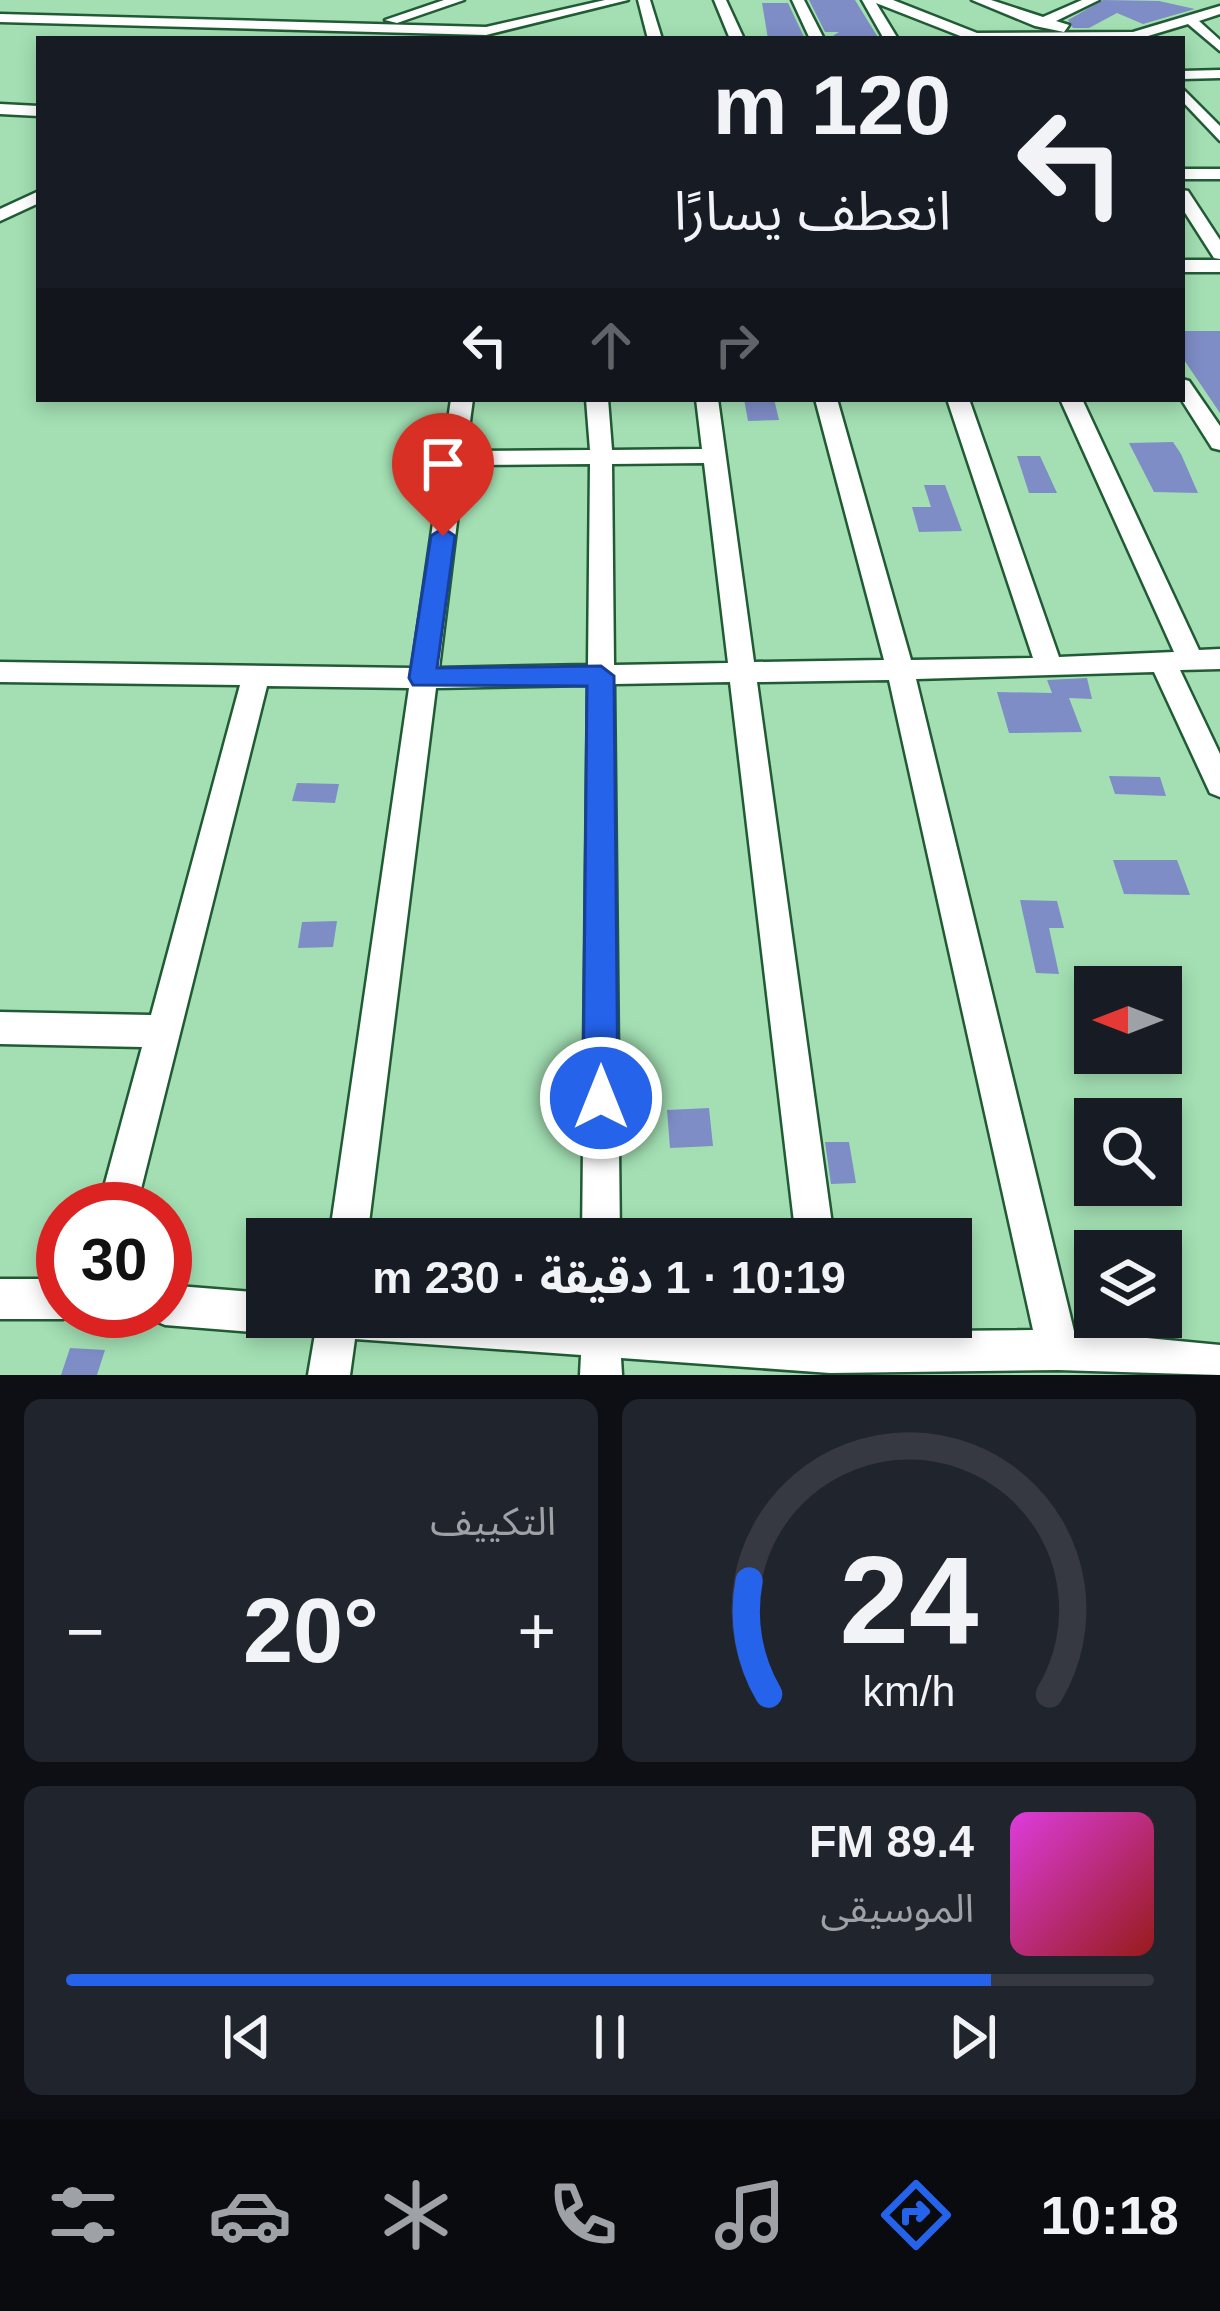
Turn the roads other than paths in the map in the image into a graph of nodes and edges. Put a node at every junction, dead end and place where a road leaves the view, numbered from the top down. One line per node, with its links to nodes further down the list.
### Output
1 (458, 0): 17 (street)
2 (622, 0): 19 (street)
3 (644, 0): 20 (street)
4 (721, 0): 21 (street)
5 (798, 0): 22 (street)
6 (868, 0): 23 (street)
7 (880, 0): 24 (street)
8 (978, 0): 15 (street)
9 (1202, 0): 11 (street)
10 (1094, 7): 15 (street)
11 (1220, 8): 16 (street)
12 (311, 9): 18 (street)
13 (0, 17): 18 (street)
14 (1114, 20): 27 (street)
15 (1044, 21): 25 (street); 26 (street)
16 (1192, 21): 27 (street); 28 (street)
17 (371, 26): 18 (street); 19 (street)
18 (336, 34)
19 (503, 35)
20 (654, 36)
21 (736, 36)
22 (816, 36)
23 (889, 36)
24 (971, 36)
25 (1002, 36)
26 (1091, 36): 27 (street)
27 (1141, 36)
28 (1220, 47)
29 (1220, 74): 30 (street)
30 (1185, 75)
31 (1185, 96): 34 (street)
32 (0, 110): 33 (street)
33 (36, 111)
34 (1214, 134)
35 (1185, 174): 36 (street)
36 (1220, 174)
37 (36, 198): 39 (street)
38 (1185, 200): 40 (street)
39 (0, 216)
40 (1220, 254)
41 (1185, 266): 42 (street)
42 (1220, 266)
43 (1185, 390): 50 (street)
44 (462, 402): 53 (street)
45 (597, 402): 51 (street)
46 (706, 402): 52 (street)
47 (827, 402): 57 (street)
48 (959, 402): 56 (street)
49 (1072, 402): 55 (street)
50 (1220, 443)
51 (601, 455): 52 (street); 53 (street); 60 (street)
52 (715, 456): 58 (street)
53 (454, 458): 62 (street)
54 (1220, 659): 55 (street)
55 (1177, 661): 56 (street); 63 (street)
56 (1049, 668): 57 (street)
57 (900, 669): 58 (street); 79 (street)
58 (742, 671): 60 (street); 69 (street)
59 (0, 672): 61 (street)
60 (601, 676): 62 (street); 68 (street)
61 (256, 677): 62 (street); 65 (street)
62 (422, 678): 67 (street)
63 (1220, 785)
64 (0, 1028): 65 (street)
65 (163, 1030): 66 (street)
66 (124, 1182)
67 (351, 1218)
68 (601, 1218)
69 (812, 1218)
70 (0, 1299): 71 (street)
71 (36, 1299)
72 (192, 1306): 73 (street)
73 (246, 1310)
74 (335, 1338): 83 (street)
75 (548, 1338): 78 (street)
76 (743, 1338): 78 (street)
77 (834, 1338): 80 (street)
78 (601, 1343)
79 (1058, 1350): 80 (street); 81 (street)
80 (885, 1365)
81 (1109, 1365): 82 (street)
82 (1220, 1365)
83 (329, 1375)

